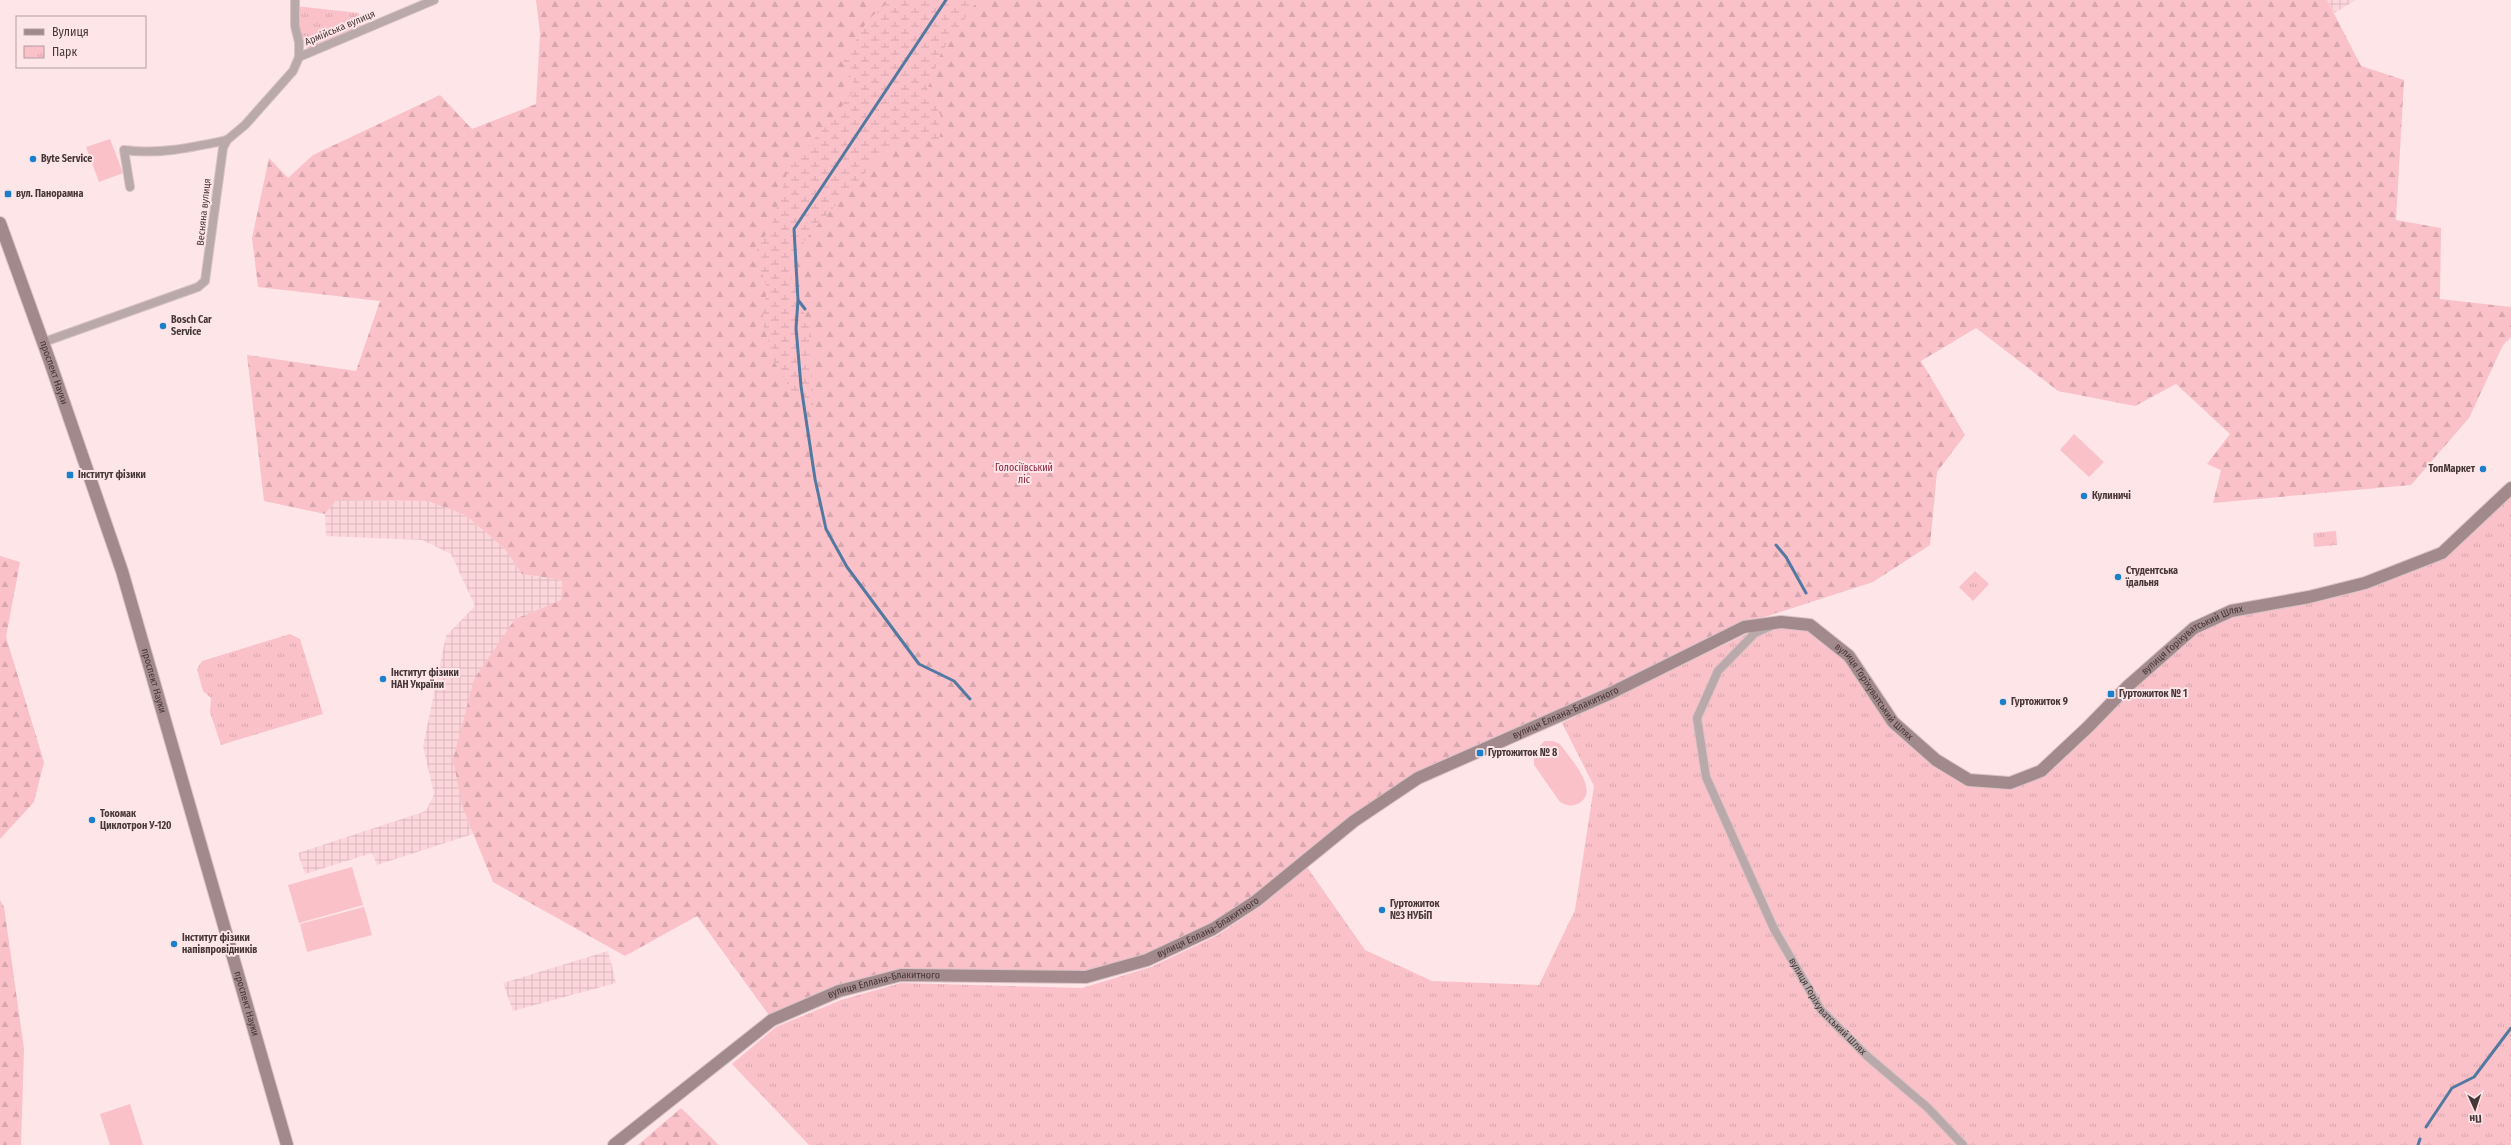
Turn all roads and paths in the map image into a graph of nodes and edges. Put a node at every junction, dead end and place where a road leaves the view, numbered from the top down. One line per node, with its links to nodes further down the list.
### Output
1 (296, 0): 3 (street)
2 (434, 0): 3 (street, Армійська вулиця)
3 (299, 57): 4 (street)
4 (227, 140): 5 (street); 7 (street, Весняна вулиця)
5 (130, 187)
6 (1, 227): 7 (street, проспект Науки)
7 (44, 342): 10 (street, проспект Науки)
8 (2511, 488): 9 (street, вулиця Горіхуватський Шлях)
9 (1781, 622): 11 (street, вулиця Еллана-Блакитного); 12 (street, вулиця Горіхуватський Шлях)
10 (287, 1145)
11 (614, 1145)
12 (1963, 1145)

